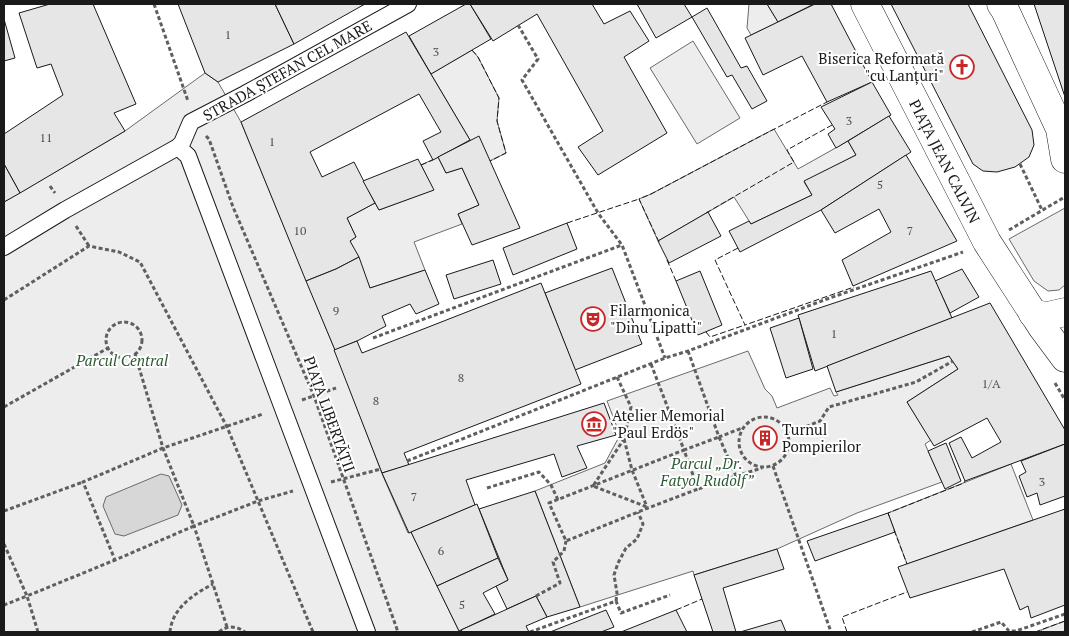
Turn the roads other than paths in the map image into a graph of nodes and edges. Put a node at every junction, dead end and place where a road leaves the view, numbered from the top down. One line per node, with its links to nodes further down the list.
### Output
1 (408, 4): 4 (street, STRADA ȘTEFAN CEL MARE)
2 (865, 4): 8 (street, PIAȚA JEAN CALVIN)
3 (1001, 4): 5 (street)
4 (178, 147): 6 (street); 10 (street)
5 (1065, 159)
6 (4, 247)
7 (1065, 312): 8 (street)
8 (1038, 320): 9 (street, PIAȚA JEAN CALVIN)
9 (1065, 358)
10 (367, 632)

